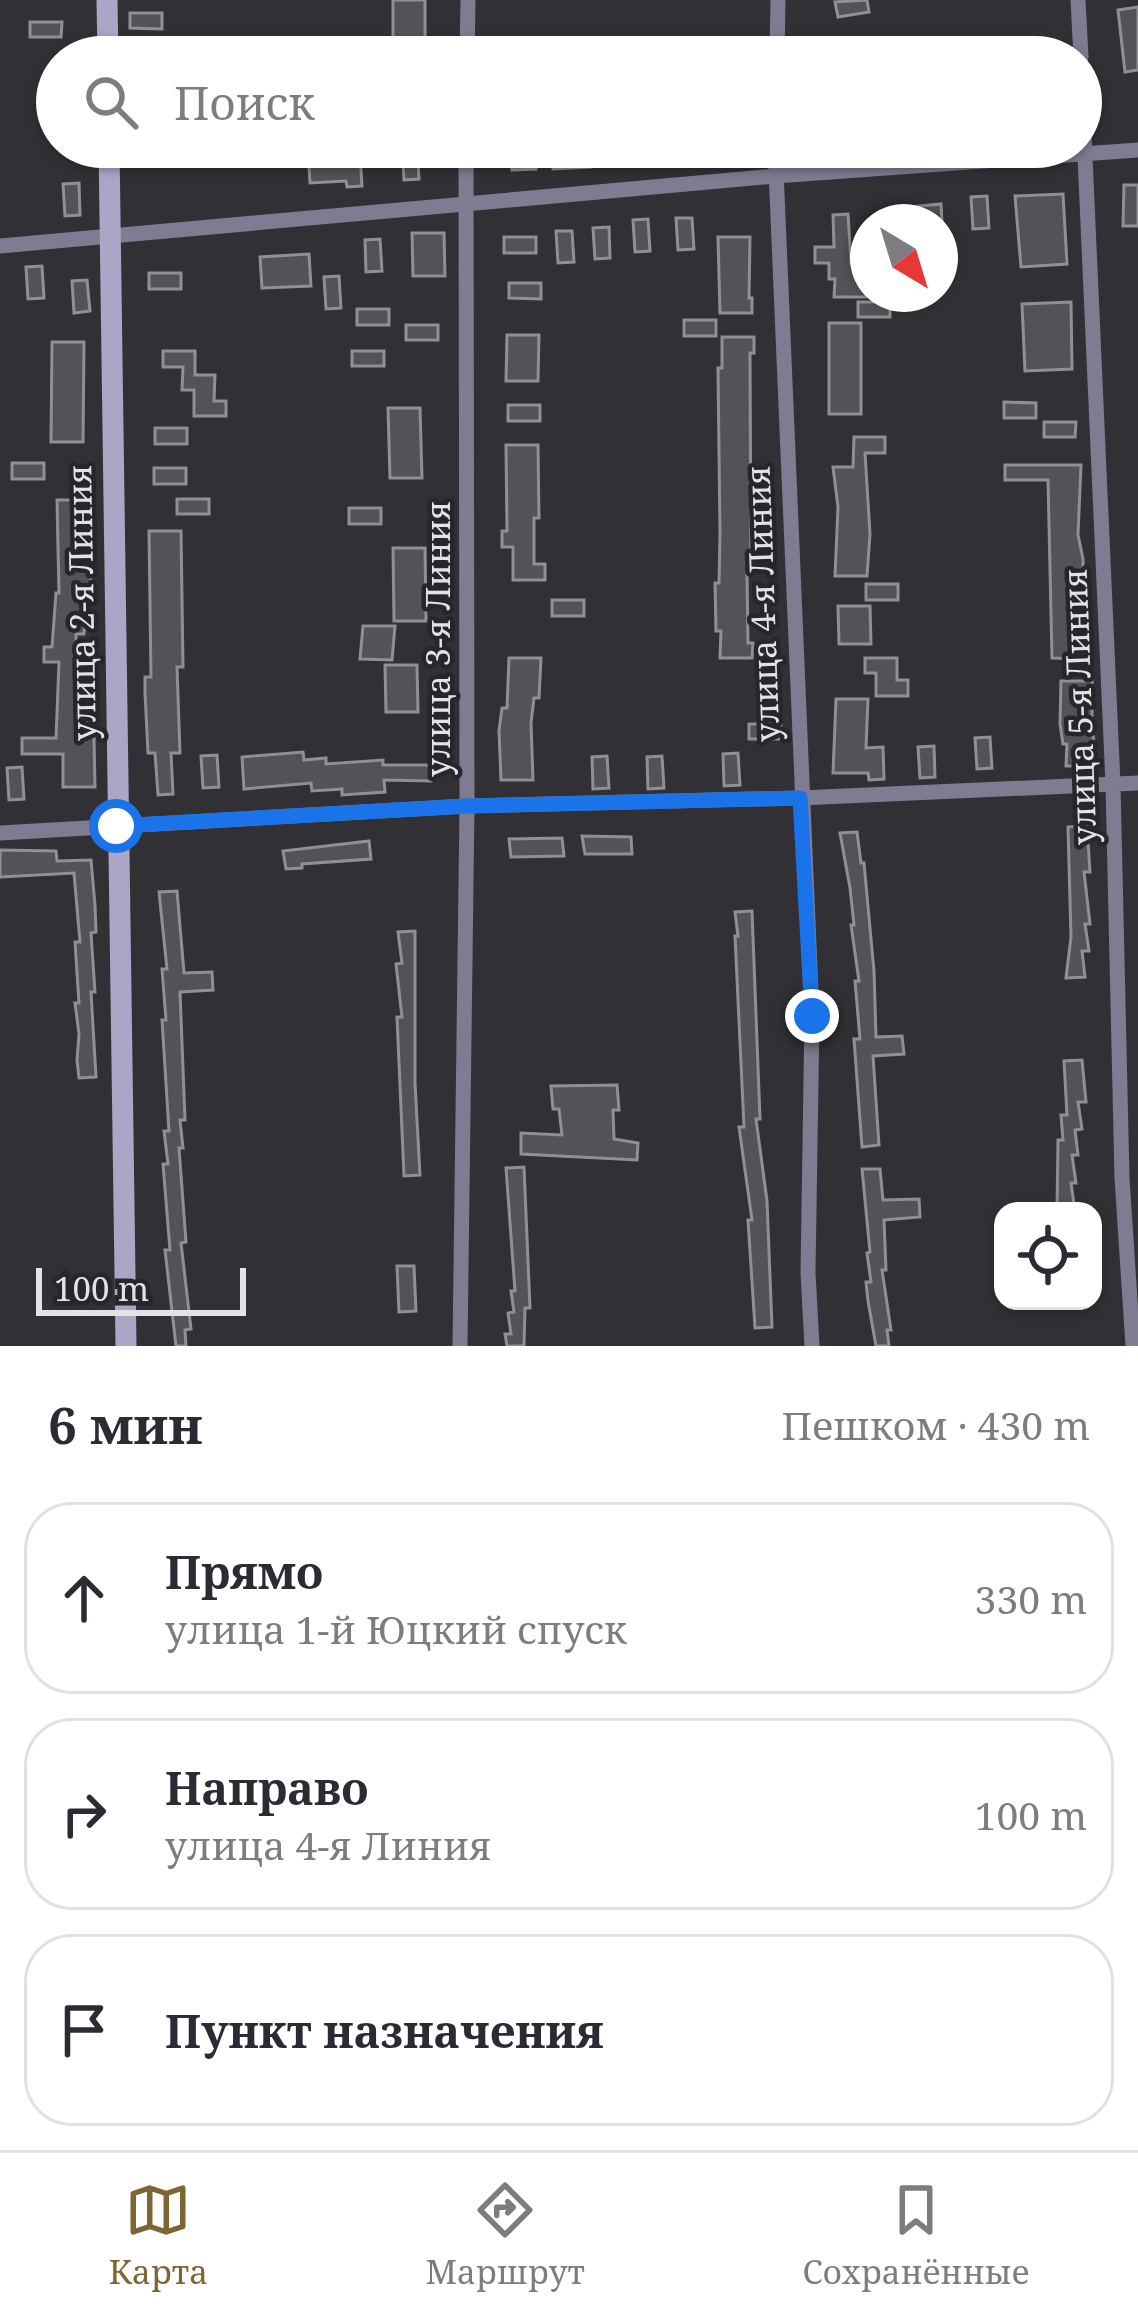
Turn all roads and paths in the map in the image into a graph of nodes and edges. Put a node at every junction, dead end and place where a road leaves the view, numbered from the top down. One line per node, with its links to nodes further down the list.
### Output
1 (107, 0): 5 (street)
2 (468, 0): 6 (street)
3 (778, 0): 7 (street)
4 (1078, 0): 8 (street)
5 (108, 36)
6 (467, 36)
7 (777, 36)
8 (1080, 36)
9 (1138, 149): 10 (street)
10 (1102, 150)
11 (109, 168): 18 (street, улица 2-я Линия)
12 (466, 168): 17 (street, улица 3-я Линия)
13 (775, 168): 16 (street, улица 4-я Линия)
14 (874, 168): 16 (street)
15 (1085, 168): 21 (street, улица 5-я Линия)
16 (775, 176): 17 (street); 22 (street, улица 4-я Линия)
17 (466, 205): 18 (street); 23 (street, улица 3-я Линия)
18 (110, 236): 19 (street); 24 (street, улица 2-я Линия)
19 (0, 246)
20 (1138, 783): 21 (street)
21 (1112, 784): 22 (street); 29 (street, улица 5-я Линия)
22 (800, 798): 23 (street); 28 (street, улица 4-я Линия)
23 (467, 806): 24 (street); 27 (street, улица 3-я Линия)
24 (116, 826): 25 (street); 26 (street, улица 2-я Линия)
25 (0, 833)
26 (126, 1346)
27 (460, 1346)
28 (812, 1346)
29 (1132, 1346)

